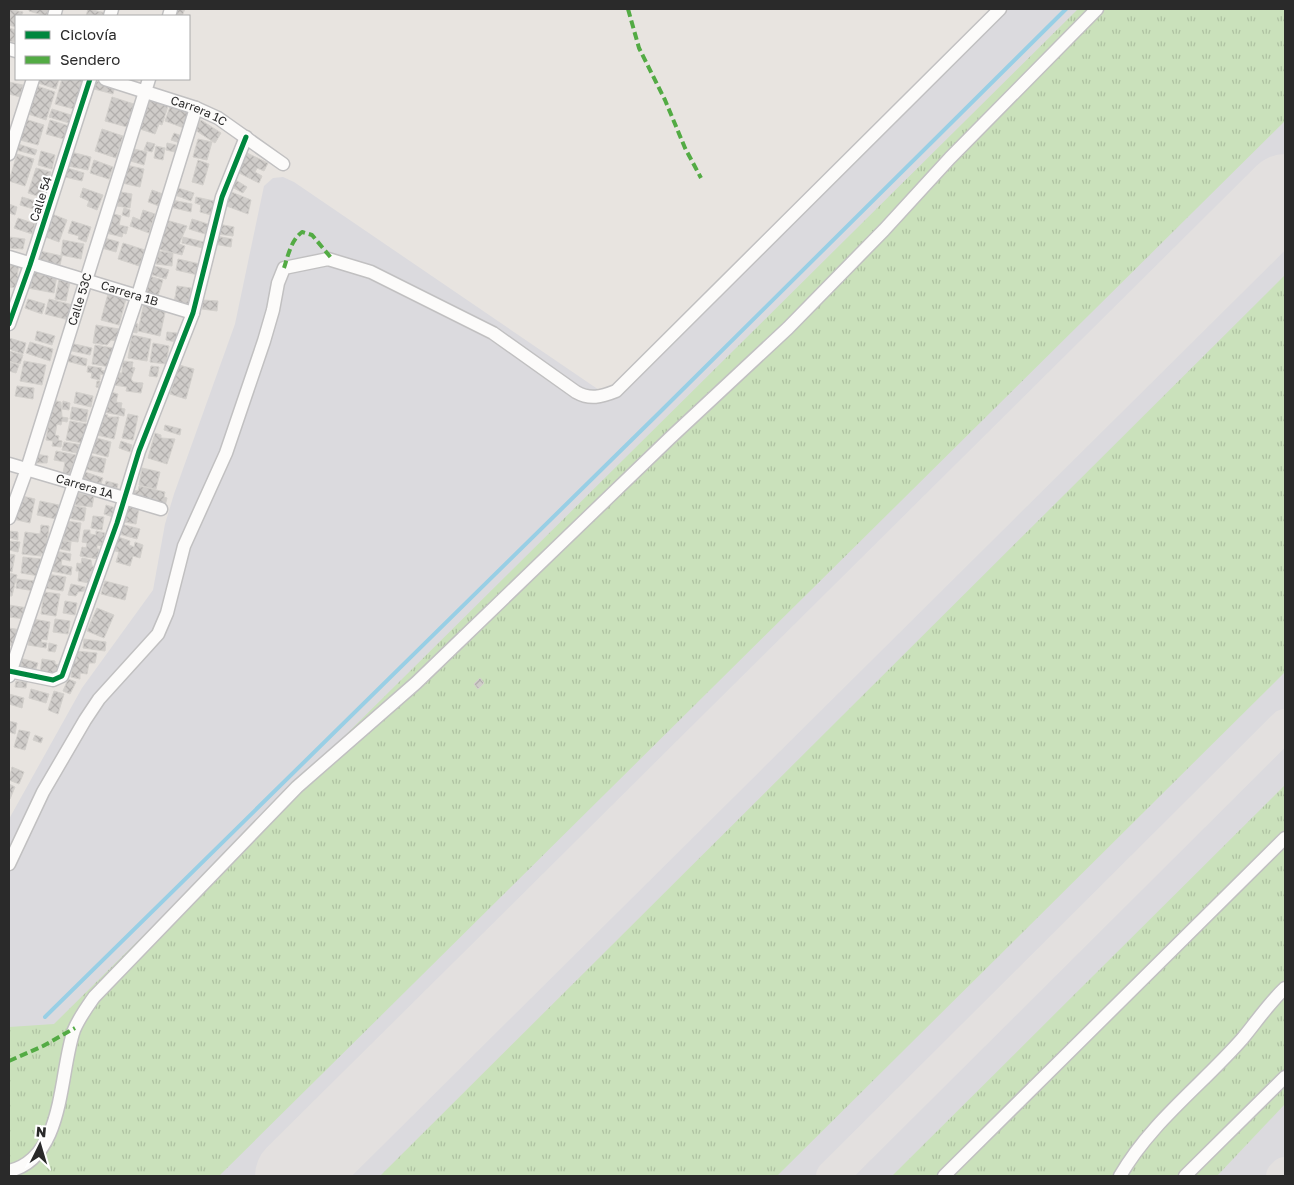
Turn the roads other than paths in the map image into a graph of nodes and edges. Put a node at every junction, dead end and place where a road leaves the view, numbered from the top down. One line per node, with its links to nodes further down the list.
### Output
1 (1000, 9): 25 (street)
2 (1098, 9): 28 (street)
3 (34, 80): 9 (street)
4 (90, 80): 12 (street, Calle 54)
5 (111, 80): 6 (street, Carrera 1C)
6 (147, 85): 7 (street, Carrera 1C); 13 (street, Calle 53C)
7 (196, 108): 8 (street, Carrera 1C); 14 (street)
8 (246, 137): 10 (street, Carrera 1C); 15 (street)
9 (9, 154)
10 (283, 164)
11 (9, 258): 12 (street, Carrera 1B)
12 (30, 265): 13 (street, Carrera 1B); 16 (street, Calle 54)
13 (85, 281): 14 (street, Carrera 1B); 18 (street, Calle 53C)
14 (138, 295): 15 (street, Carrera 1B); 19 (street)
15 (193, 313): 20 (street)
16 (9, 324)
17 (9, 464): 18 (street, Carrera 1A)
18 (27, 469): 19 (street, Carrera 1A); 22 (street, Calle 53C)
19 (74, 484): 20 (street, Carrera 1A); 23 (street)
20 (123, 498): 21 (street, Carrera 1A); 23 (street)
21 (161, 509)
22 (9, 518)
23 (9, 672)
24 (1285, 838): 29 (street)
25 (9, 864)
26 (1285, 988): 30 (street)
27 (1285, 1078): 31 (street)
28 (9, 1171)
29 (944, 1176)
30 (1120, 1176)
31 (1185, 1176)

